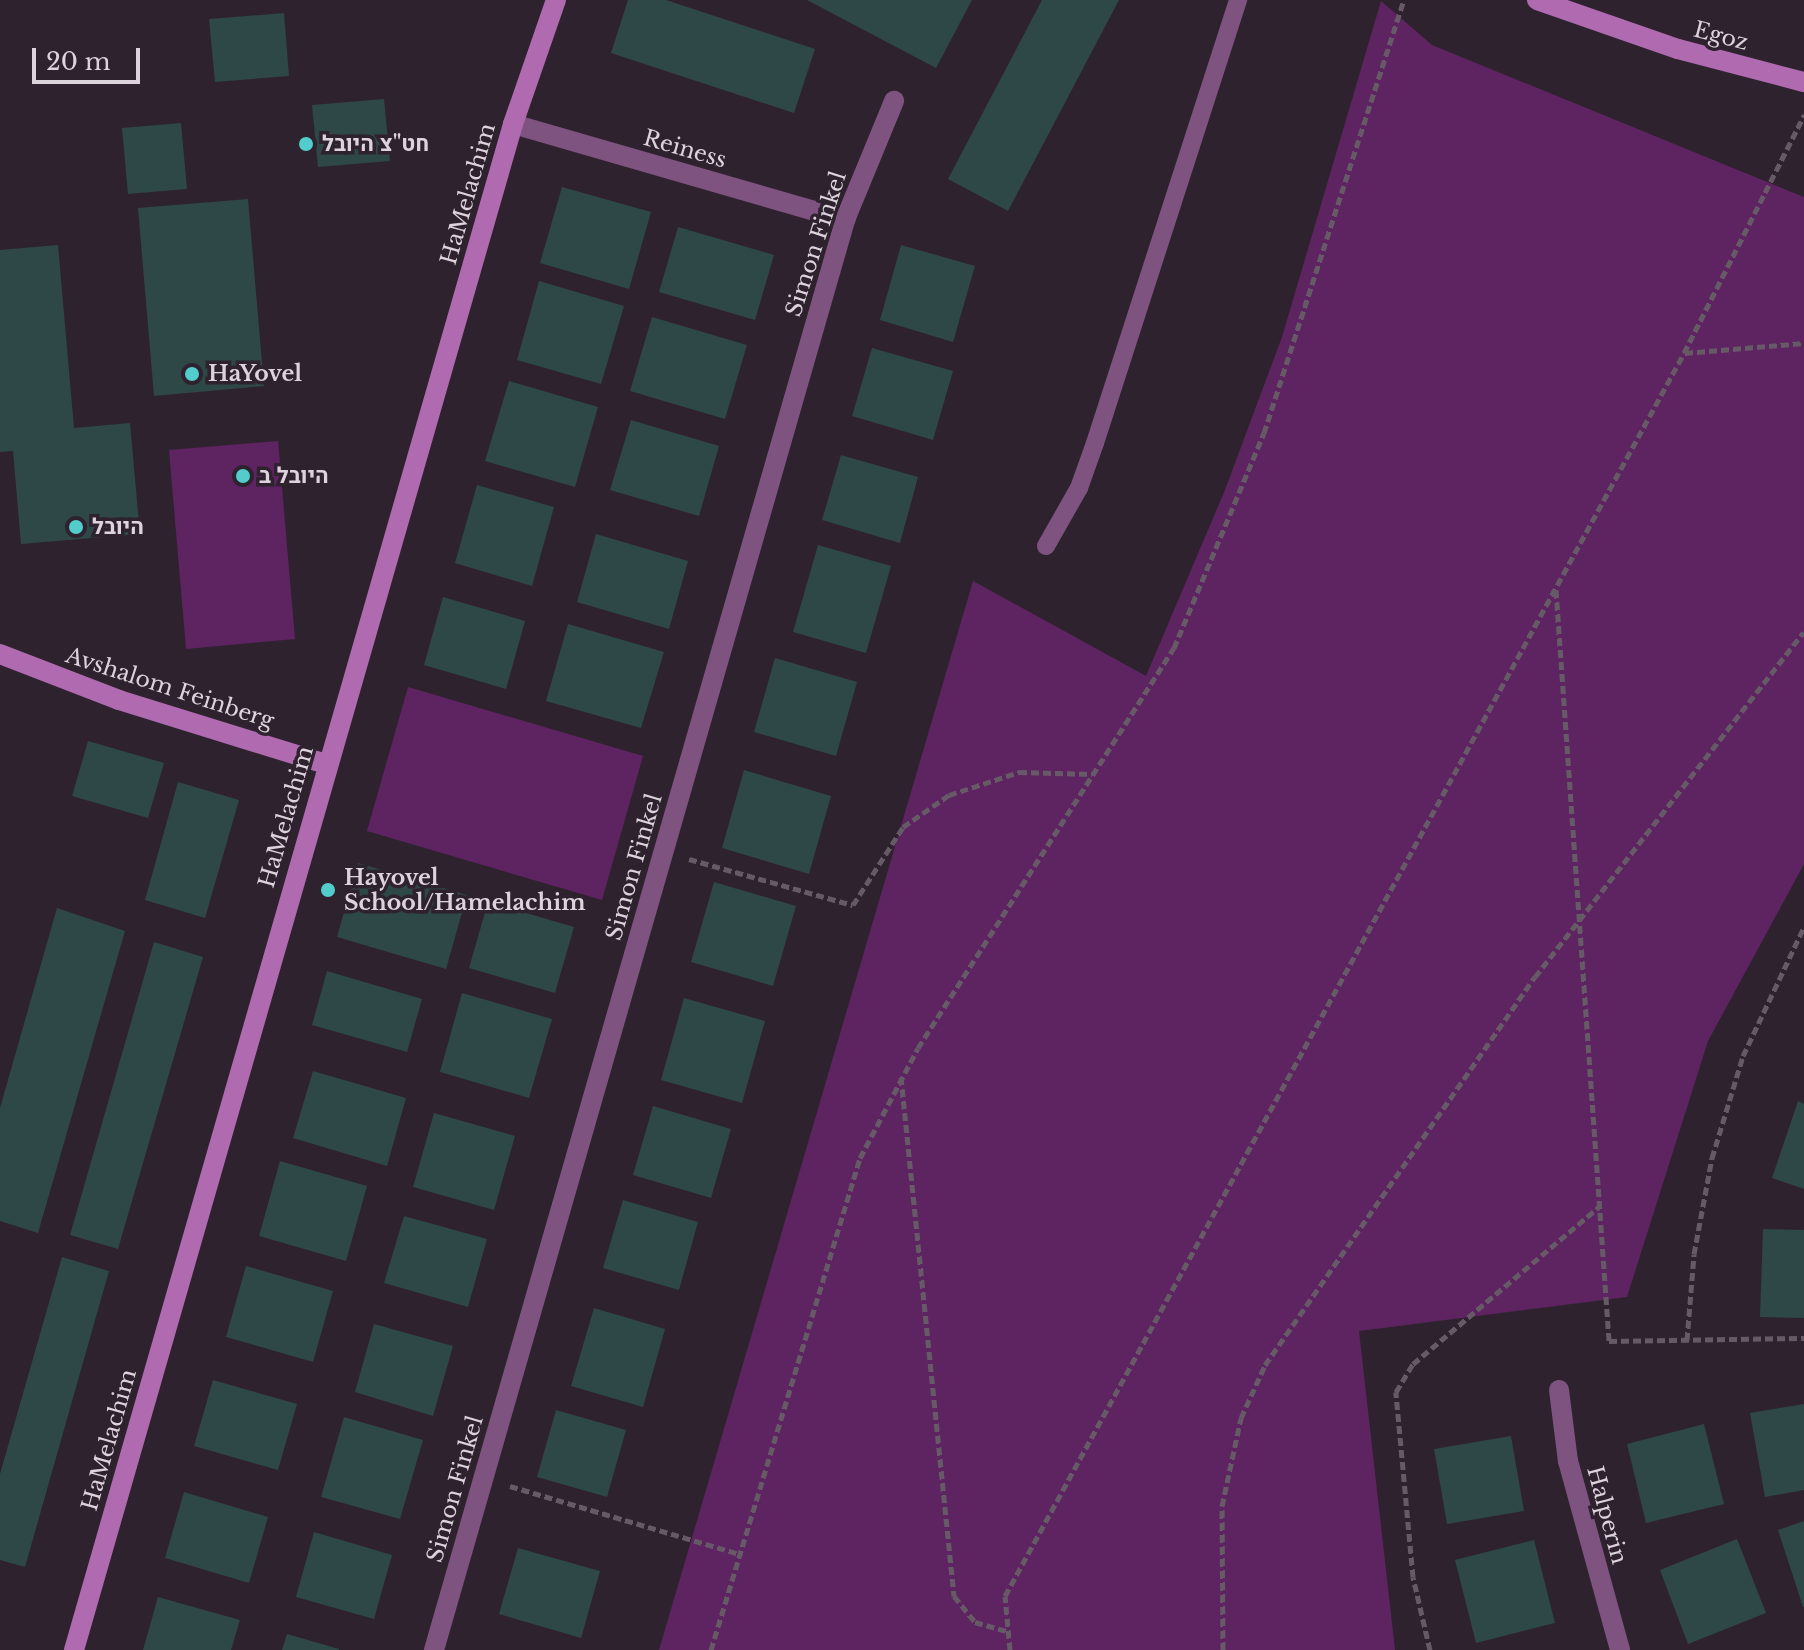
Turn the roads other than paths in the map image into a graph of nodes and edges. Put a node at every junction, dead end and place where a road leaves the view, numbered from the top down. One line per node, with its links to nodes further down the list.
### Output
1 (556, 0): 6 (street, HaMelachim)
2 (1238, 0): 8 (lane)
3 (1537, 0): 4 (street, Egoz)
4 (1804, 82)
5 (894, 101): 7 (street, Simon Finkel)
6 (513, 124): 7 (street, Reiness); 10 (street, HaMelachim)
7 (845, 220): 13 (street, Simon Finkel)
8 (1046, 546)
9 (0, 654): 10 (street, Avshalom Feinberg)
10 (326, 764): 12 (street, HaMelachim)
11 (1559, 1390): 14 (street, Halperin)
12 (74, 1650)
13 (434, 1650)
14 (1620, 1650)

